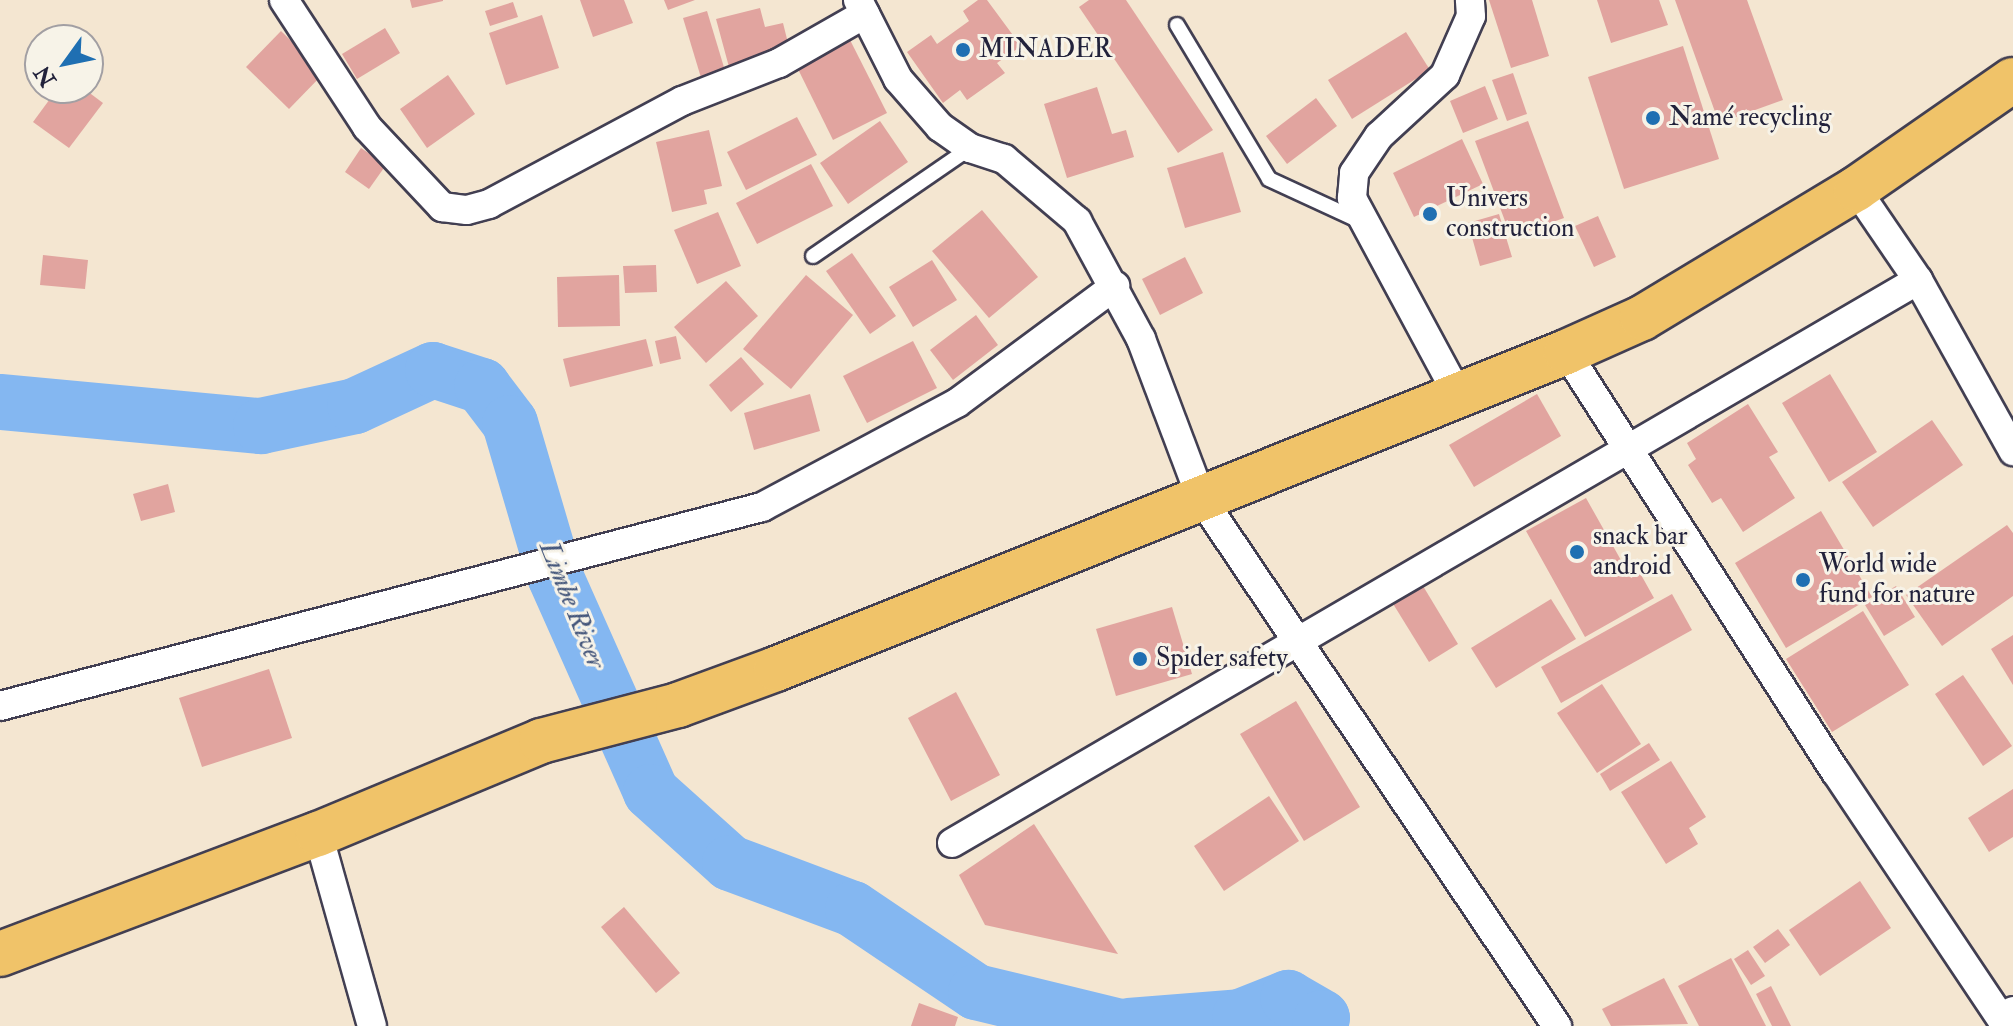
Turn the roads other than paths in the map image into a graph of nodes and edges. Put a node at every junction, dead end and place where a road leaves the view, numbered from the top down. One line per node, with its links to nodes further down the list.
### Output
1 (284, 0): 3 (street)
2 (1470, 0): 8 (street)
3 (861, 7): 6 (street)
4 (1177, 25): 8 (lane)
5 (2013, 80): 7 (highway)
6 (970, 148): 9 (lane); 11 (street)
7 (1856, 189): 10 (street); 12 (highway)
8 (1364, 223): 13 (street)
9 (813, 256)
10 (1918, 280): 14 (street); 15 (street)
11 (1115, 286): 16 (street); 18 (street)
12 (1566, 352): 13 (highway); 14 (street)
13 (1458, 395): 16 (highway)
14 (1629, 446): 17 (street); 22 (street)
15 (2013, 451)
16 (1201, 498): 17 (street); 19 (highway)
17 (1299, 643): 20 (street); 24 (street)
18 (0, 706)
19 (318, 834): 21 (highway); 23 (street)
20 (952, 843)
21 (0, 954)
22 (2005, 1020)
23 (372, 1026)
24 (1557, 1026)

